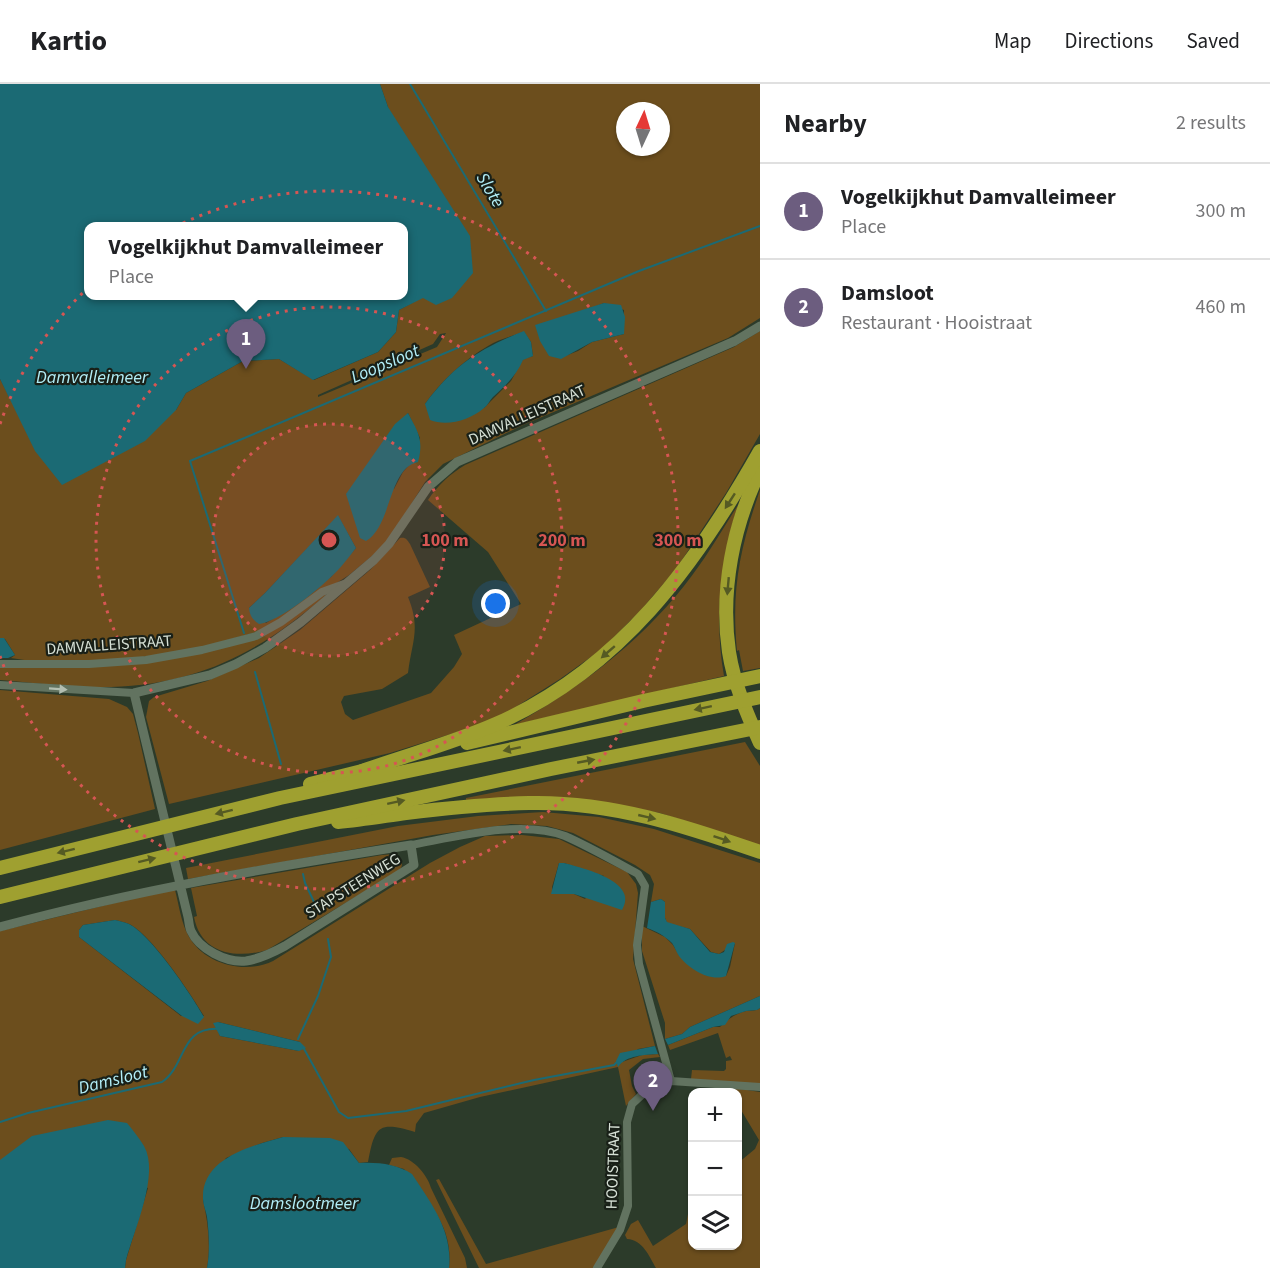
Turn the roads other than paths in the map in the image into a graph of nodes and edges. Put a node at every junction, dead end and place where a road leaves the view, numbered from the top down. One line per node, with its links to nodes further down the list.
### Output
1 (760, 326): 4 (street, DAMVALLEISTRAAT)
2 (760, 451): 12 (highway, one-way to 12)
3 (760, 470): 11 (highway, one-way to 11)
4 (346, 584): 5 (street, DAMVALLEISTRAAT); 8 (street, DAMVALLEISTRAAT)
5 (0, 664)
6 (760, 676): 12 (highway)
7 (0, 685): 8 (street, DAMVALLEISTRAAT, one-way to 8)
8 (134, 693): 15 (street, STAPSTEENWEG)
9 (760, 696): 13 (highway, one-way to 13)
10 (760, 727): 14 (highway, one-way to 10)
11 (760, 743)
12 (363, 771): 13 (highway)
13 (280, 798): 17 (highway, one-way to 17)
14 (297, 824): 16 (highway, one-way to 16); 18 (highway, one-way to 14)
15 (411, 845): 19 (street, STAPSTEENWEG); 20 (street)
16 (760, 852)
17 (0, 868)
18 (0, 897)
19 (0, 927)
20 (670, 1082): 21 (street); 22 (street, HOOISTRAAT)
21 (760, 1087)
22 (597, 1268)

